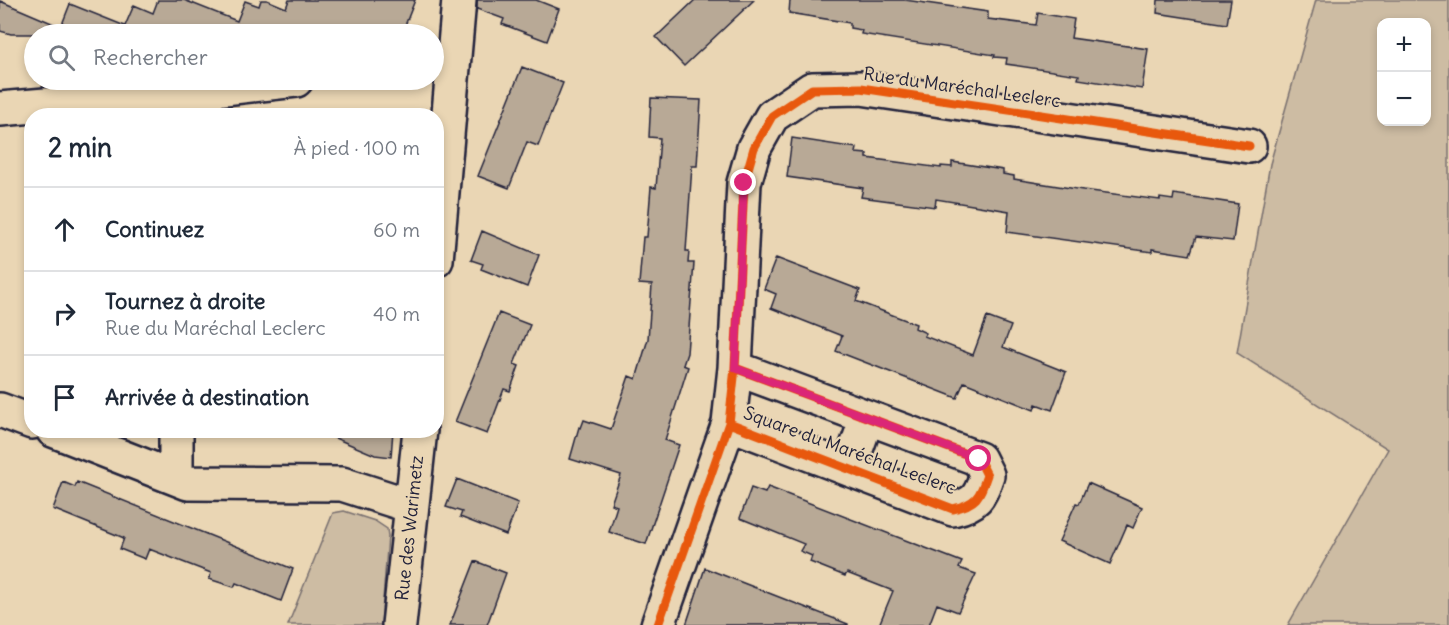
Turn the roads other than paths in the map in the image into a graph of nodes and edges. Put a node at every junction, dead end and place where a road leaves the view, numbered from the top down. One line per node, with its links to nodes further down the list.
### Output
1 (459, 0): 2 (street)
2 (444, 62)
3 (248, 90): 5 (street)
4 (443, 90): 8 (street)
5 (181, 104): 7 (street)
6 (24, 108): 9 (street)
7 (36, 108)
8 (442, 108)
9 (0, 109)
10 (1249, 146): 11 (street, Rue du Maréchal Leclerc)
11 (735, 368): 13 (street, Square du Maréchal Leclerc); 15 (street, Rue du Maréchal Leclerc)
12 (0, 410): 14 (street)
13 (867, 418): 19 (street, Square du Maréchal Leclerc); 19 (street, Square du Maréchal Leclerc)
14 (24, 419)
15 (729, 423): 19 (street, Square du Maréchal Leclerc); 23 (street, Rue du Maréchal Leclerc)
16 (74, 438): 20 (street)
17 (176, 438): 20 (street)
18 (419, 438): 21 (street, Rue des Warimetz)
19 (849, 469)
20 (176, 478): 21 (street)
21 (411, 506): 22 (street, Rue des Warimetz)
22 (399, 625)
23 (658, 625)

